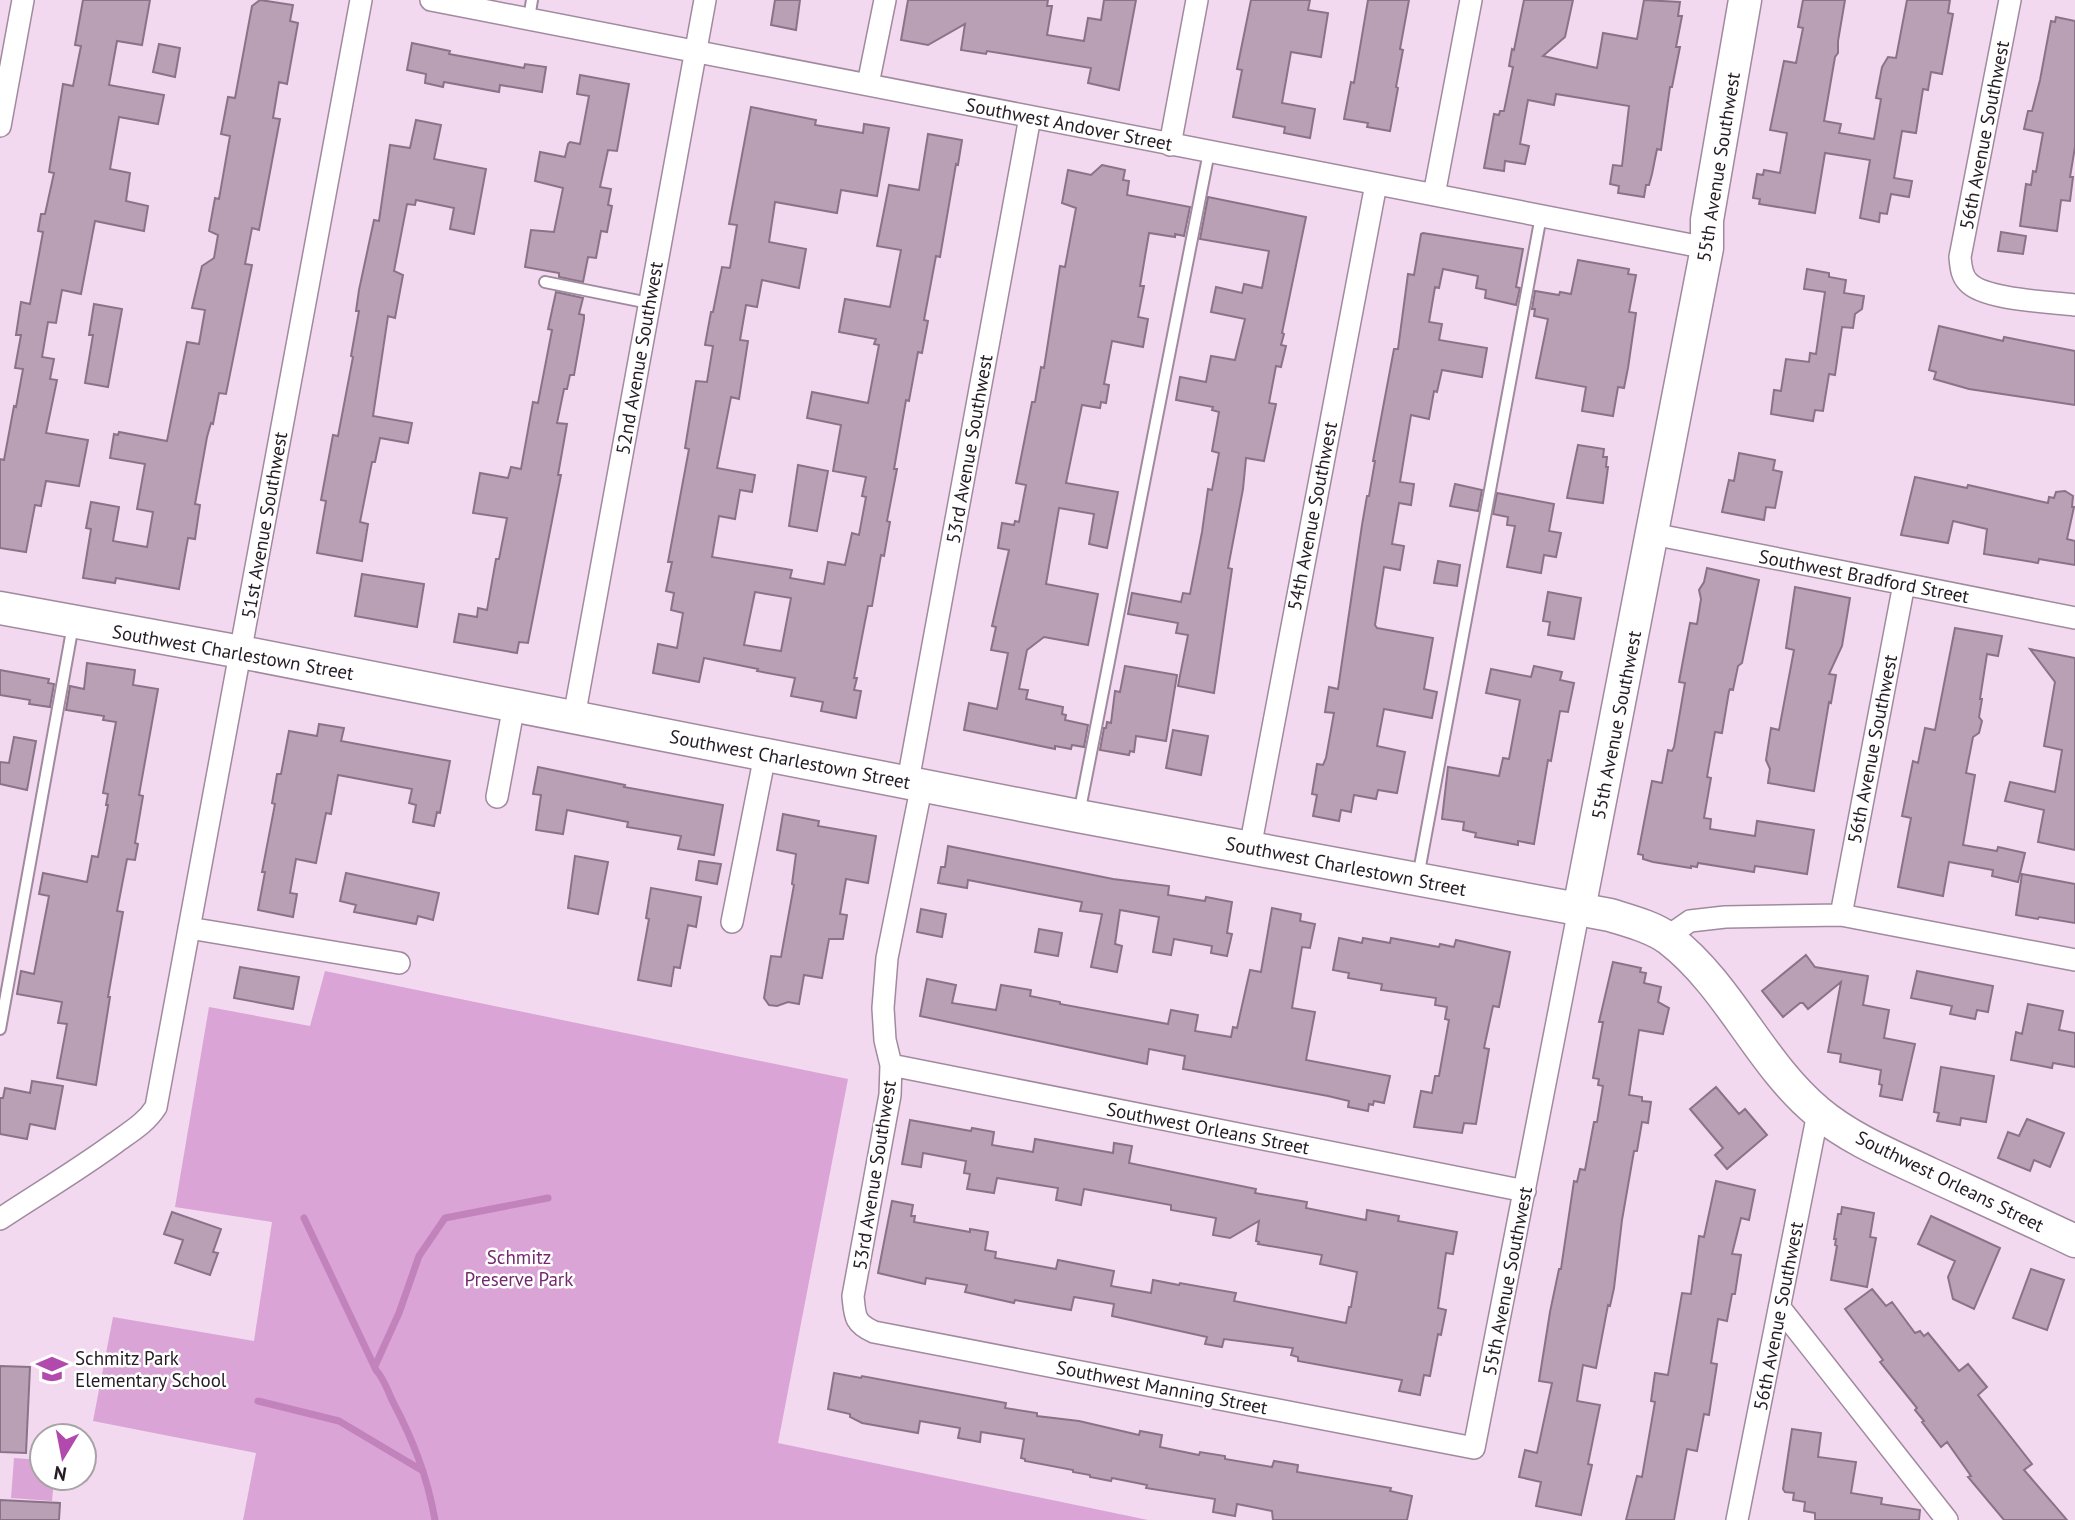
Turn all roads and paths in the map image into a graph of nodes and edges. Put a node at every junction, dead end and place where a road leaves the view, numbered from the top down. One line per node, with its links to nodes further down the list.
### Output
1 (23, 0): 14 (street)
2 (361, 0): 29 (street, 51st Avenue Southwest)
3 (431, 0): 10 (street, Southwest Andover Street)
4 (705, 0): 11 (street, 52nd Avenue Southwest)
5 (885, 0): 12 (street)
6 (1197, 0): 15 (street)
7 (1471, 0): 18 (street)
8 (1745, 0): 20 (street, 55th Avenue Southwest)
9 (2010, 0): 23 (street, 56th Avenue Southwest)
10 (531, 9): 11 (street, Southwest Andover Street)
11 (695, 50): 12 (street, Southwest Andover Street); 22 (street, 52nd Avenue Southwest)
12 (868, 84): 13 (street, Southwest Andover Street)
13 (1030, 117): 15 (street, Southwest Andover Street); 33 (street, 53rd Avenue Southwest)
14 (0, 126)
15 (1170, 145): 16 (street, Southwest Andover Street)
16 (1209, 152): 17 (street, Southwest Andover Street); 35 (lane)
17 (1376, 184): 18 (street, Southwest Andover Street); 36 (street, 54th Avenue Southwest)
18 (1434, 195): 19 (street, Southwest Andover Street)
19 (1541, 216): 20 (street, Southwest Andover Street); 37 (lane)
20 (1707, 248): 24 (street, 55th Avenue Southwest)
21 (545, 282): 22 (lane)
22 (649, 303): 31 (street, 52nd Avenue Southwest)
23 (2075, 305)
24 (1653, 534): 25 (street, Southwest Bradford Street); 38 (street, 55th Avenue Southwest)
25 (1904, 584): 27 (street, Southwest Bradford Street); 39 (street, 56th Avenue Southwest)
26 (0, 608): 28 (street, Southwest Charlestown Street)
27 (2075, 618)
28 (74, 623): 29 (street, Southwest Charlestown Street); 45 (lane)
29 (241, 652): 30 (street, Southwest Charlestown Street); 41 (street, 51st Avenue Southwest)
30 (514, 705): 31 (street, Southwest Charlestown Street); 34 (street)
31 (574, 717): 32 (street, Southwest Charlestown Street)
32 (765, 755): 33 (street, Southwest Charlestown Street); 40 (street)
33 (915, 783): 35 (street, Southwest Charlestown Street); 46 (street, 53rd Avenue Southwest)
34 (497, 797)
35 (1078, 816): 36 (street, Southwest Charlestown Street)
36 (1250, 848): 37 (street, Southwest Charlestown Street)
37 (1417, 880): 38 (street, Southwest Charlestown Street)
38 (1579, 909): 42 (street, Southwest Orleans Street); 48 (street, 55th Avenue Southwest)
39 (1841, 915): 42 (street); 43 (street)
40 (732, 922)
41 (189, 928): 44 (street); 49 (street, 51st Avenue Southwest)
42 (1667, 937): 47 (street, Southwest Orleans Street)
43 (2075, 960)
44 (399, 964)
45 (0, 1029)
46 (891, 1065): 48 (street, Southwest Orleans Street); 52 (street, 53rd Avenue Southwest)
47 (1818, 1113): 50 (street, Southwest Orleans Street); 51 (street, 56th Avenue Southwest)
48 (1525, 1191): 53 (street, 55th Avenue Southwest)
49 (0, 1219)
50 (2075, 1241)
51 (1780, 1308): 54 (street, 56th Avenue Southwest); 55 (street)
52 (855, 1318): 53 (street, Southwest Manning Street)
53 (1474, 1448)
54 (1737, 1520)
55 (1947, 1520)

